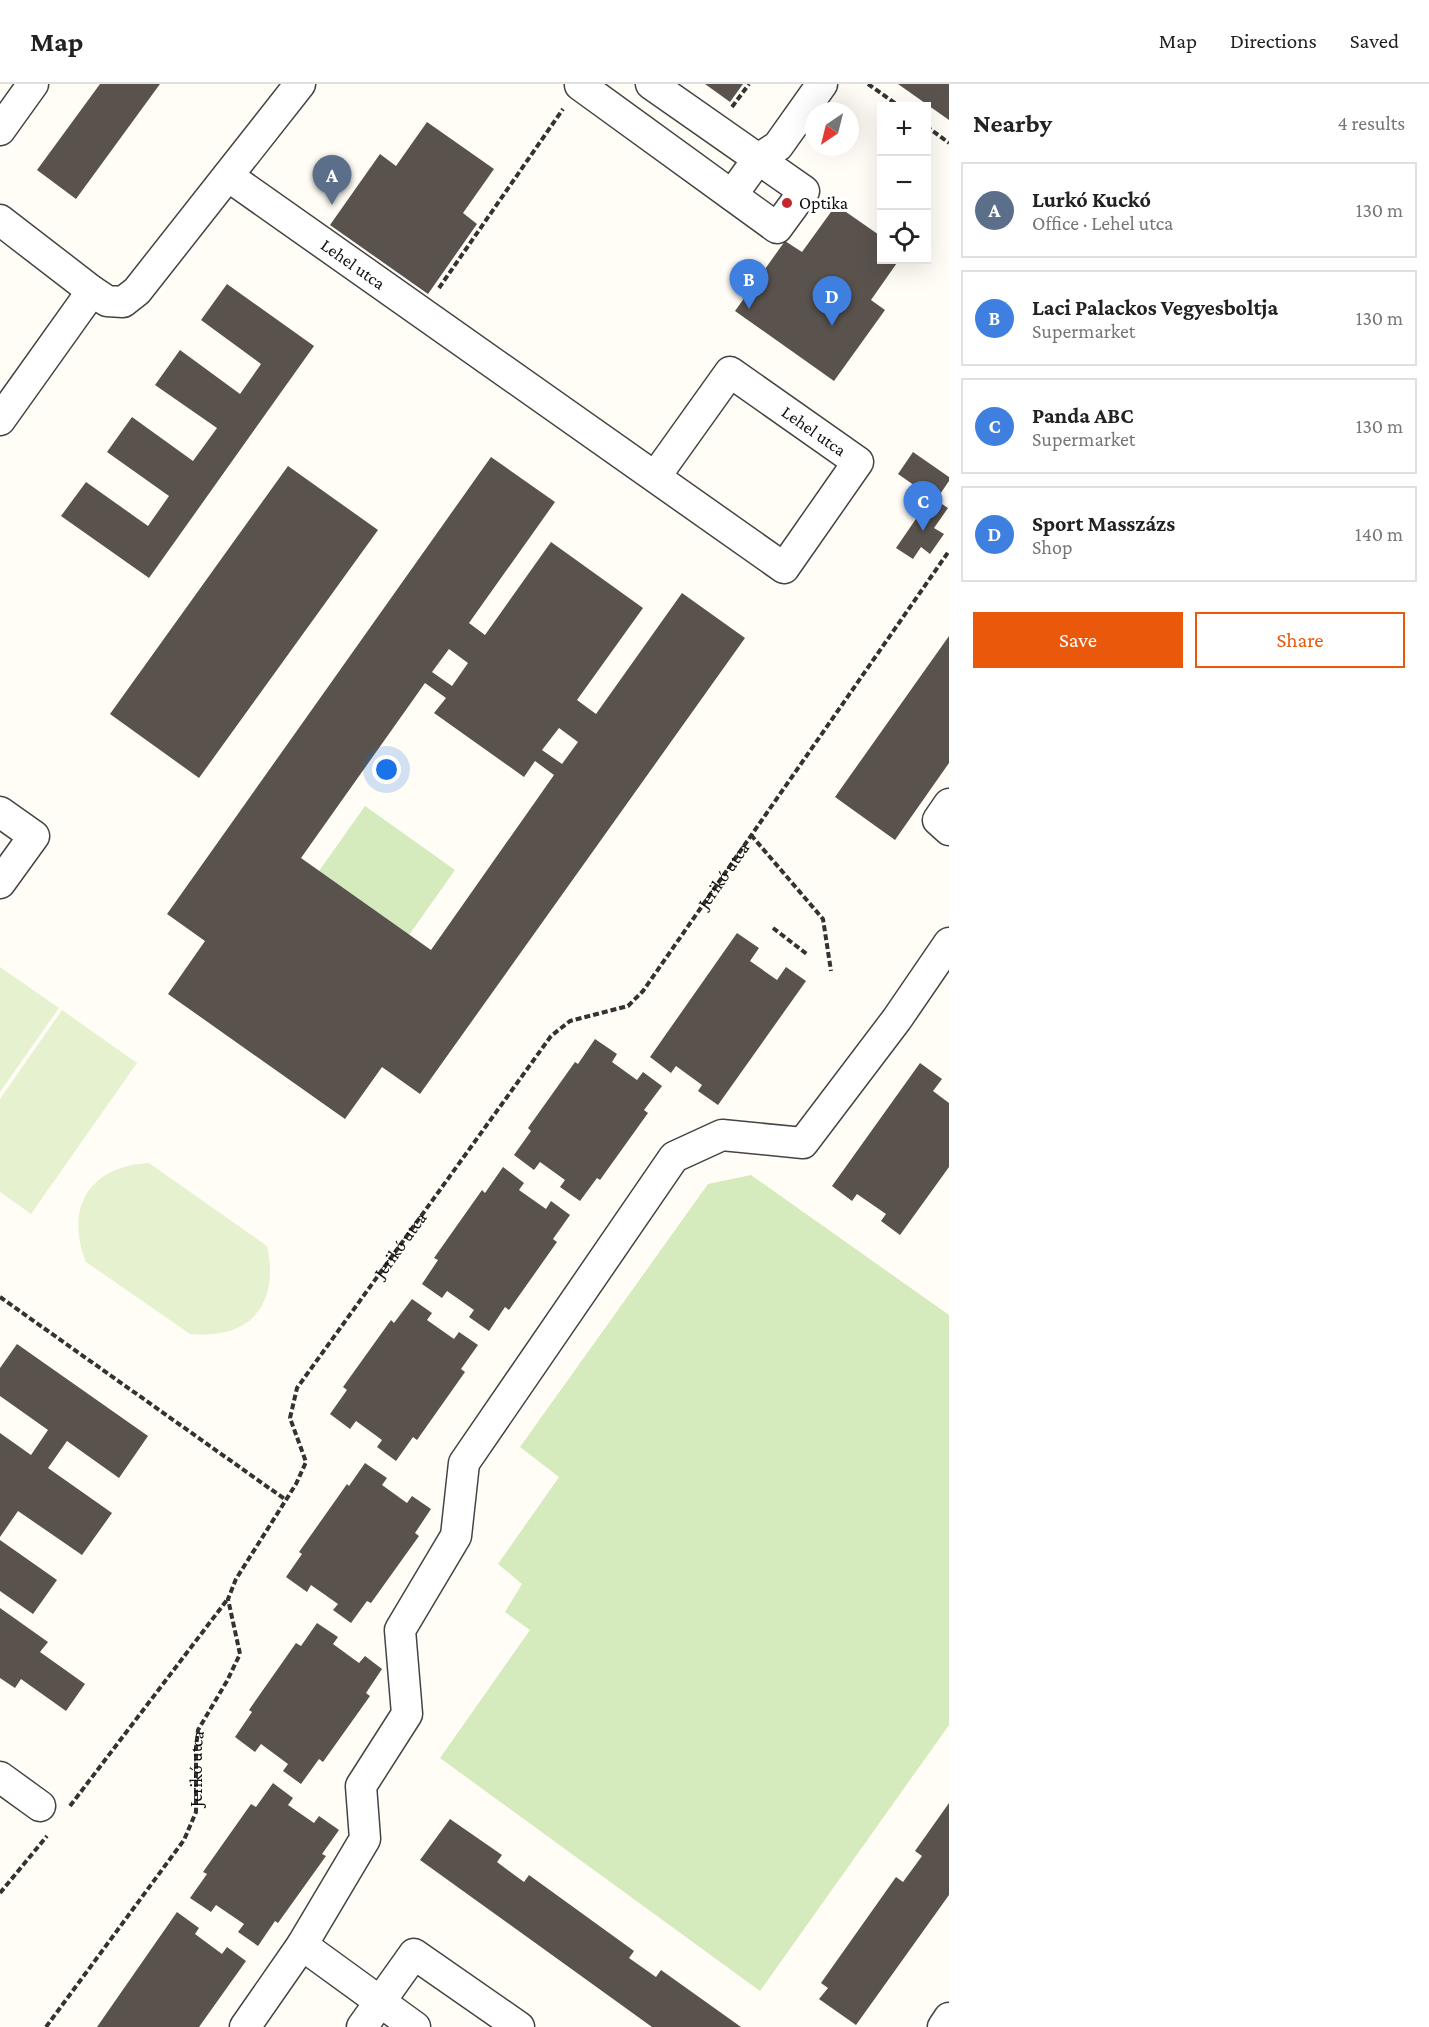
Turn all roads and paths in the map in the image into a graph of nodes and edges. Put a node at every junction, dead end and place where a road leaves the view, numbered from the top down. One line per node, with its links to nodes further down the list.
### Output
1 (33, 84): 10 (street)
2 (300, 84): 14 (street)
3 (651, 84): 8 (street)
4 (822, 84): 13 (street)
5 (868, 84): 7 (path)
6 (580, 85): 12 (street); 18 (path)
7 (893, 102)
8 (705, 122): 12 (street); 13 (street)
9 (931, 129): 11 (path)
10 (0, 130)
11 (949, 143)
12 (680, 158): 15 (street)
13 (758, 159): 15 (street); 15 (street)
14 (228, 176): 17 (street); 18 (street, Lehel utca)
15 (732, 195)
16 (0, 220): 17 (street)
17 (92, 291): 19 (street)
18 (422, 312): 20 (street, Lehel utca)
19 (0, 420)
20 (655, 477): 20 (street, Lehel utca)
21 (949, 551): 25 (path, Jerikó utca)
22 (949, 804): 24 (street)
23 (0, 812): 26 (street)
24 (949, 830)
25 (751, 835): 30 (path); 32 (path, Jerikó utca)
26 (0, 883)
27 (773, 928): 29 (path)
28 (949, 943): 37 (street)
29 (808, 955)
30 (831, 970)
31 (0, 1297): 32 (path)
32 (285, 1500): 33 (path, Jerikó utca)
33 (228, 1599): 35 (path); 40 (path, Jerikó utca)
34 (0, 1777): 35 (street)
35 (52, 1816): 36 (path)
36 (0, 1893)
37 (302, 1946): 38 (street); 41 (street)
38 (380, 2002): 42 (street); 43 (street); 44 (street)
39 (949, 2018): 45 (street)
40 (46, 2027)
41 (245, 2027)
42 (362, 2027)
43 (415, 2027)
44 (519, 2027)
45 (943, 2027)

